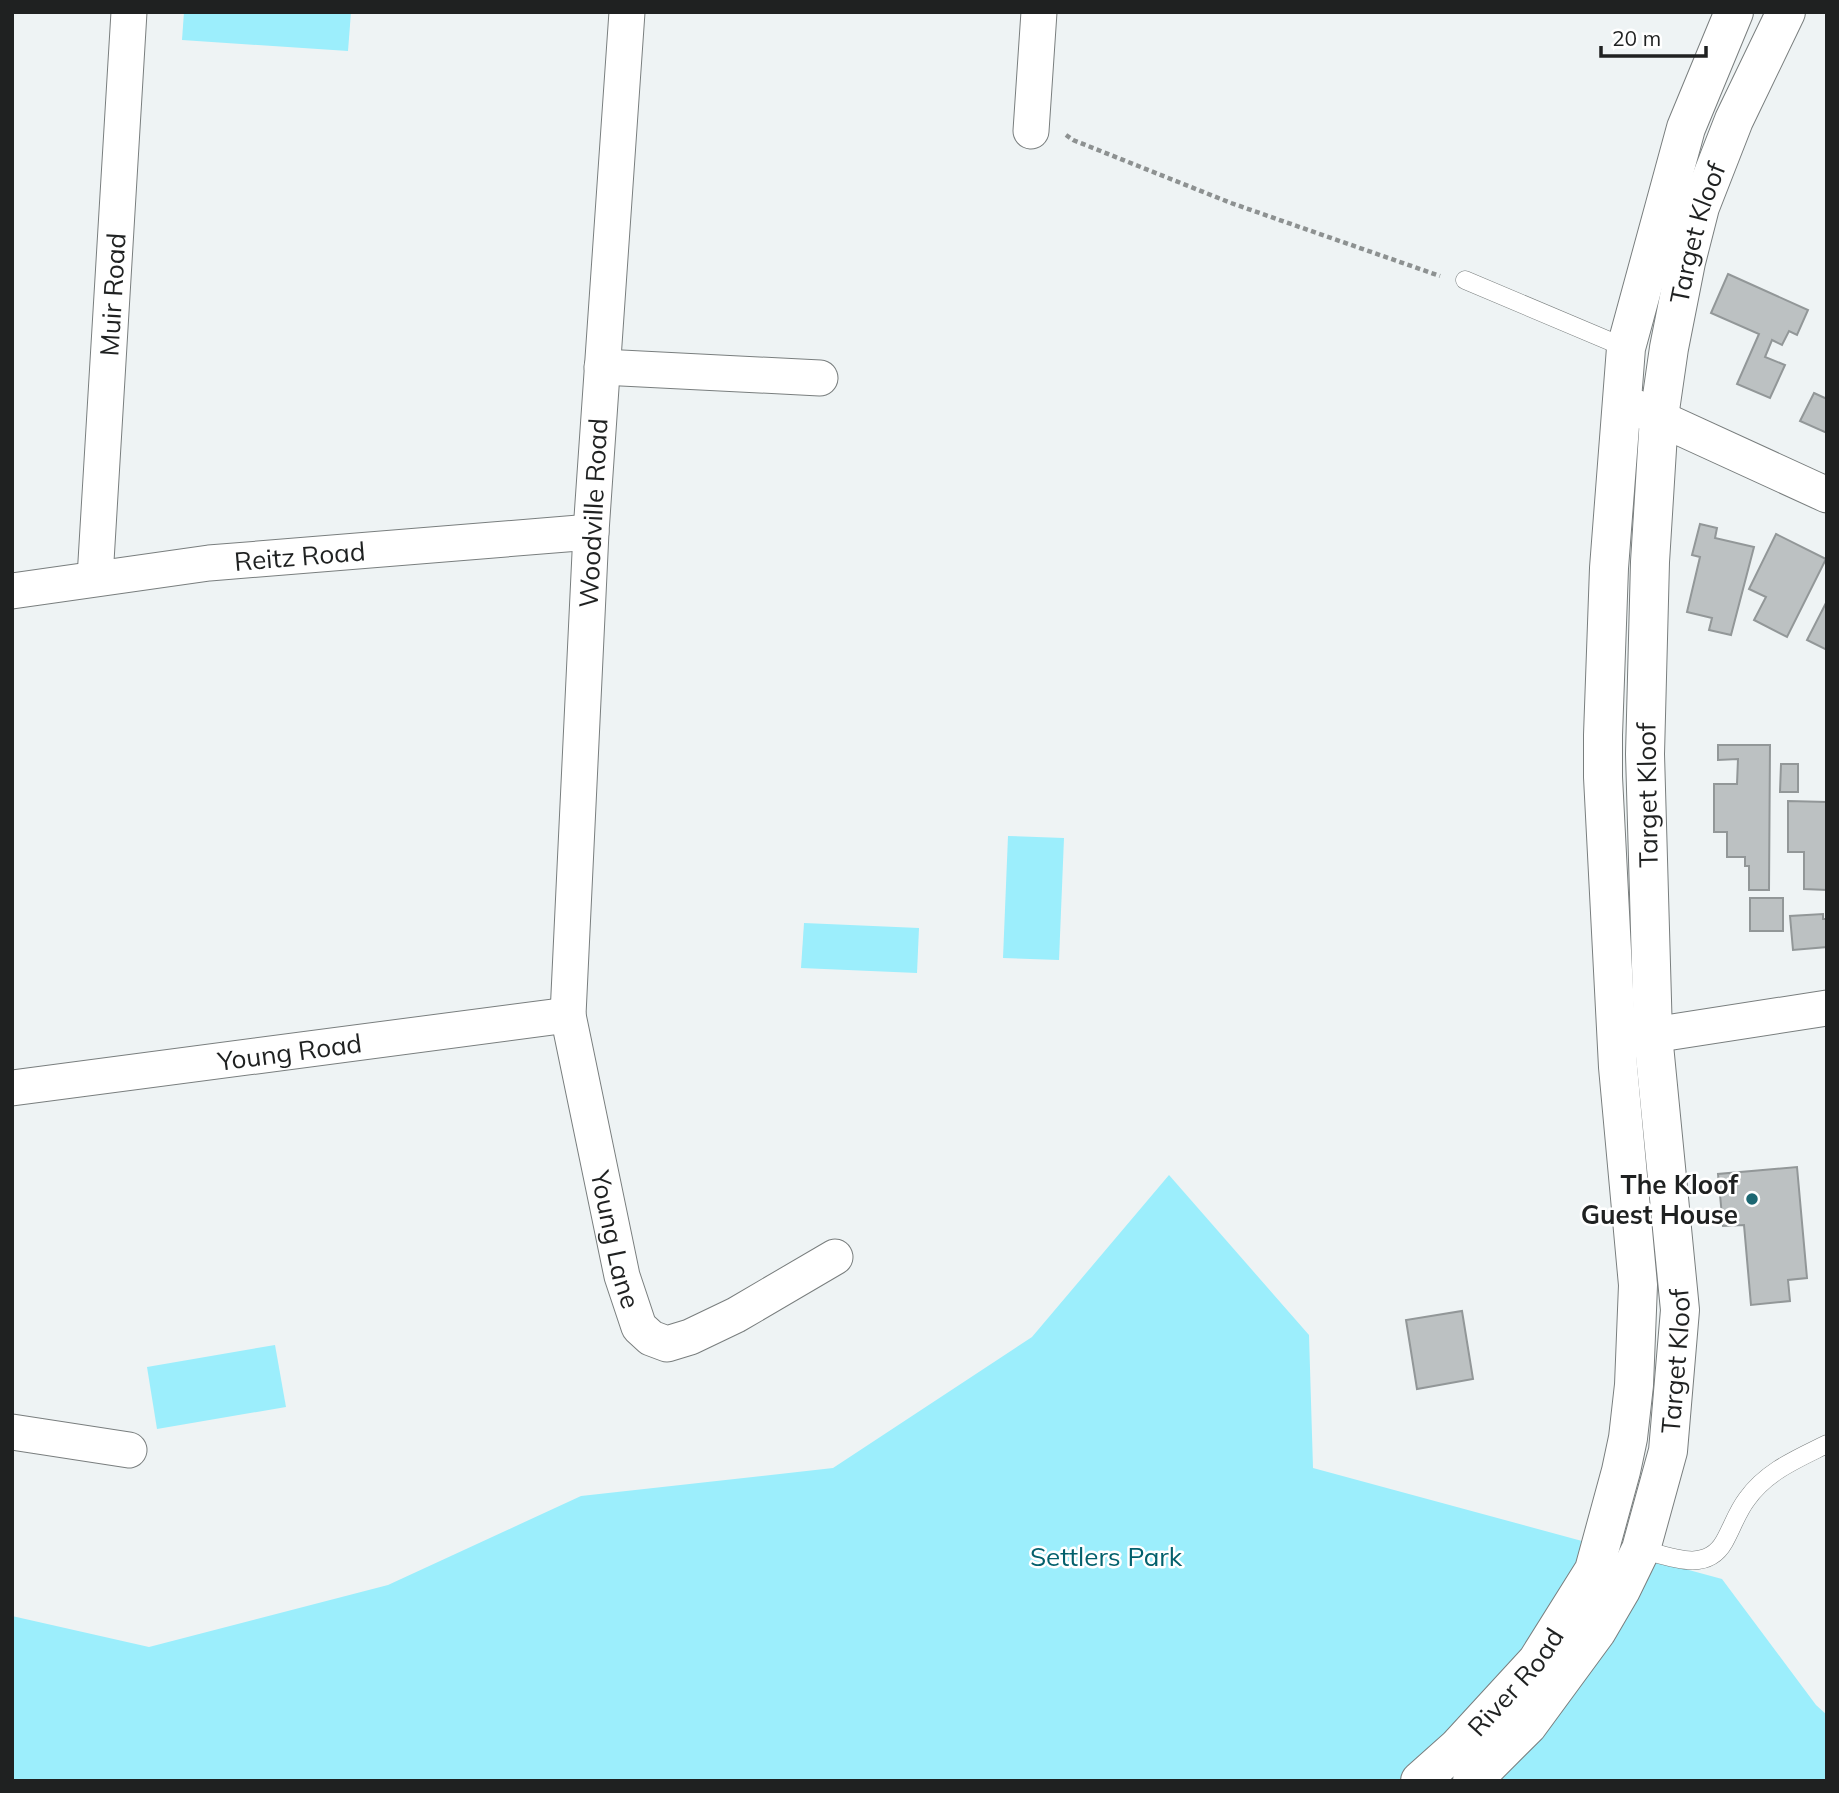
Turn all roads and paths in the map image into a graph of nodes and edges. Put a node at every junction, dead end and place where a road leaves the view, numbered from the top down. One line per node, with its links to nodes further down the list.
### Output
1 (129, 12): 15 (street, Muir Road)
2 (627, 12): 9 (street, Woodville Road)
3 (1039, 12): 6 (street)
4 (1734, 12): 8 (main road, Target Kloof)
5 (1786, 12): 12 (main road, Target Kloof)
6 (1032, 119): 7 (path)
7 (1465, 280): 8 (lane)
8 (1626, 348): 11 (main road, Target Kloof)
9 (602, 367): 10 (street); 14 (street, Woodville Road)
10 (820, 378)
11 (1622, 402): 12 (street); 26 (main road, Target Kloof)
12 (1659, 416): 13 (street); 19 (main road, Target Kloof)
13 (1827, 495)
14 (591, 532): 15 (street, Reitz Road); 18 (street, Woodville Road)
15 (94, 578): 16 (street, Reitz Road)
16 (12, 591)
17 (1827, 1008): 19 (street)
18 (568, 1015): 20 (street, Young Road); 21 (street, Young Lane)
19 (1653, 1035): 25 (main road, Target Kloof)
20 (12, 1088)
21 (835, 1257)
22 (12, 1432): 24 (street)
23 (1827, 1444): 25 (lane)
24 (129, 1450)
25 (1641, 1549): 26 (main road, Target Kloof)
26 (1607, 1580): 27 (main road, River Road); 28 (main road, River Road)
27 (1420, 1781)
28 (1472, 1781)

